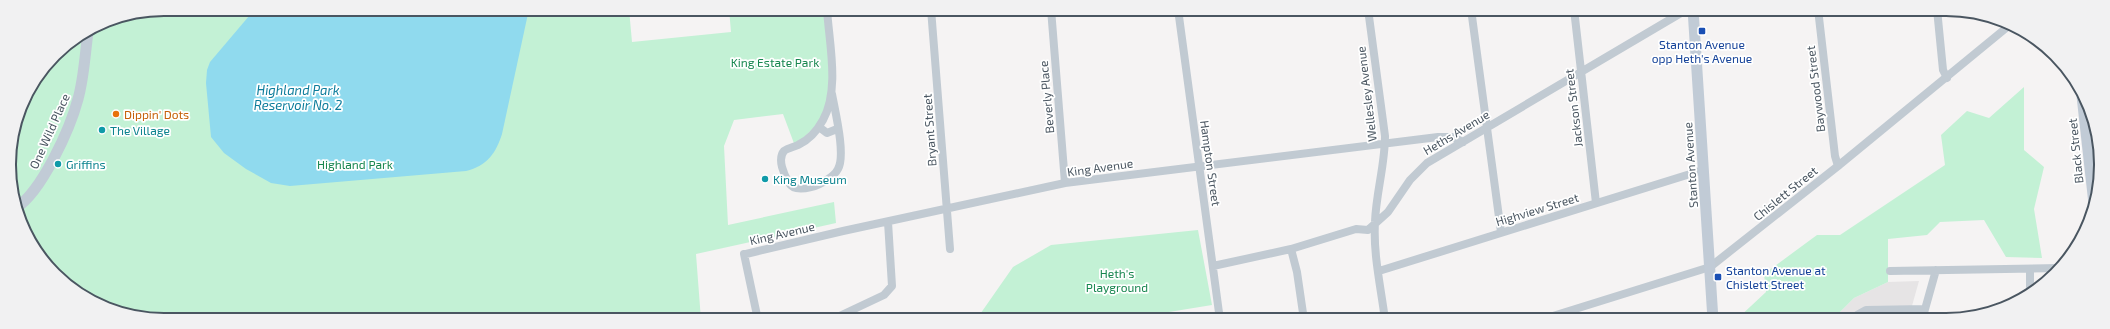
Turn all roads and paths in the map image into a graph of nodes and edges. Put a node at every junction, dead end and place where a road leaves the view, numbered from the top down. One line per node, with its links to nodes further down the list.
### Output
1 (827, 16): 16 (street)
2 (932, 16): 31 (street, Bryant Street)
3 (1052, 16): 28 (street, Beverly Place)
4 (1179, 16): 24 (street, Hampton Street)
5 (1369, 16): 22 (street, Wellesley Avenue)
6 (1472, 16): 19 (street)
7 (1575, 16): 14 (street, Jackson Street)
8 (1675, 16): 14 (street, Heths Avenue)
9 (1693, 16): 26 (street, Stanton Avenue)
10 (1819, 16): 25 (street, Baywood Street)
11 (1938, 16): 15 (street)
12 (2006, 29): 15 (street, Chislett Street)
13 (88, 37): 30 (street, One Wild Place)
14 (1581, 72): 19 (street, Heths Avenue); 29 (street, Jackson Street)
15 (1947, 78): 25 (street, Chislett Street)
16 (832, 94): 18 (street); 20 (street)
17 (2086, 116): 23 (street, Black Street)
18 (819, 127): 20 (street); 20 (street)
19 (1486, 128): 21 (street, Heths Avenue); 34 (street)
20 (837, 130)
21 (1463, 142): 22 (street, King Avenue); 33 (street, Heths Avenue)
22 (1385, 143): 24 (street, King Avenue); 33 (street, Wellesley Avenue)
23 (2093, 156): 27 (street, Black Street)
24 (1199, 166): 28 (street, King Avenue); 37 (street, Hampton Street)
25 (1838, 166): 38 (street, Chislett Street)
26 (1703, 170): 29 (street, Highview Street); 38 (street, Stanton Avenue)
27 (2093, 179)
28 (1065, 183): 31 (street, King Avenue)
29 (1596, 203): 34 (street, Highview Street)
30 (21, 204)
31 (947, 209): 32 (street, King Avenue); 35 (street, Bryant Street)
32 (888, 222): 46 (street, King Avenue); 47 (street)
33 (1375, 224): 36 (street, Heths Avenue); 42 (street, Wellesley Avenue)
34 (1501, 232): 42 (street, Highview Street)
35 (950, 249)
36 (1291, 249): 37 (street, Heths Avenue); 49 (street)
37 (1213, 266): 48 (street, Hampton Street)
38 (1710, 267): 51 (street, Chislett Street); 52 (street, Stanton Avenue)
39 (2052, 268): 40 (street)
40 (2030, 269): 41 (street); 44 (street)
41 (1936, 270): 43 (street); 45 (street)
42 (1380, 271): 50 (street, Wellesley Avenue)
43 (1890, 271)
44 (2030, 286)
45 (1925, 309): 53 (street); 54 (street)
46 (757, 313)
47 (846, 313)
48 (1219, 313)
49 (1303, 313)
50 (1385, 313)
51 (1562, 313)
52 (1713, 313)
53 (1861, 313)
54 (1924, 313)

